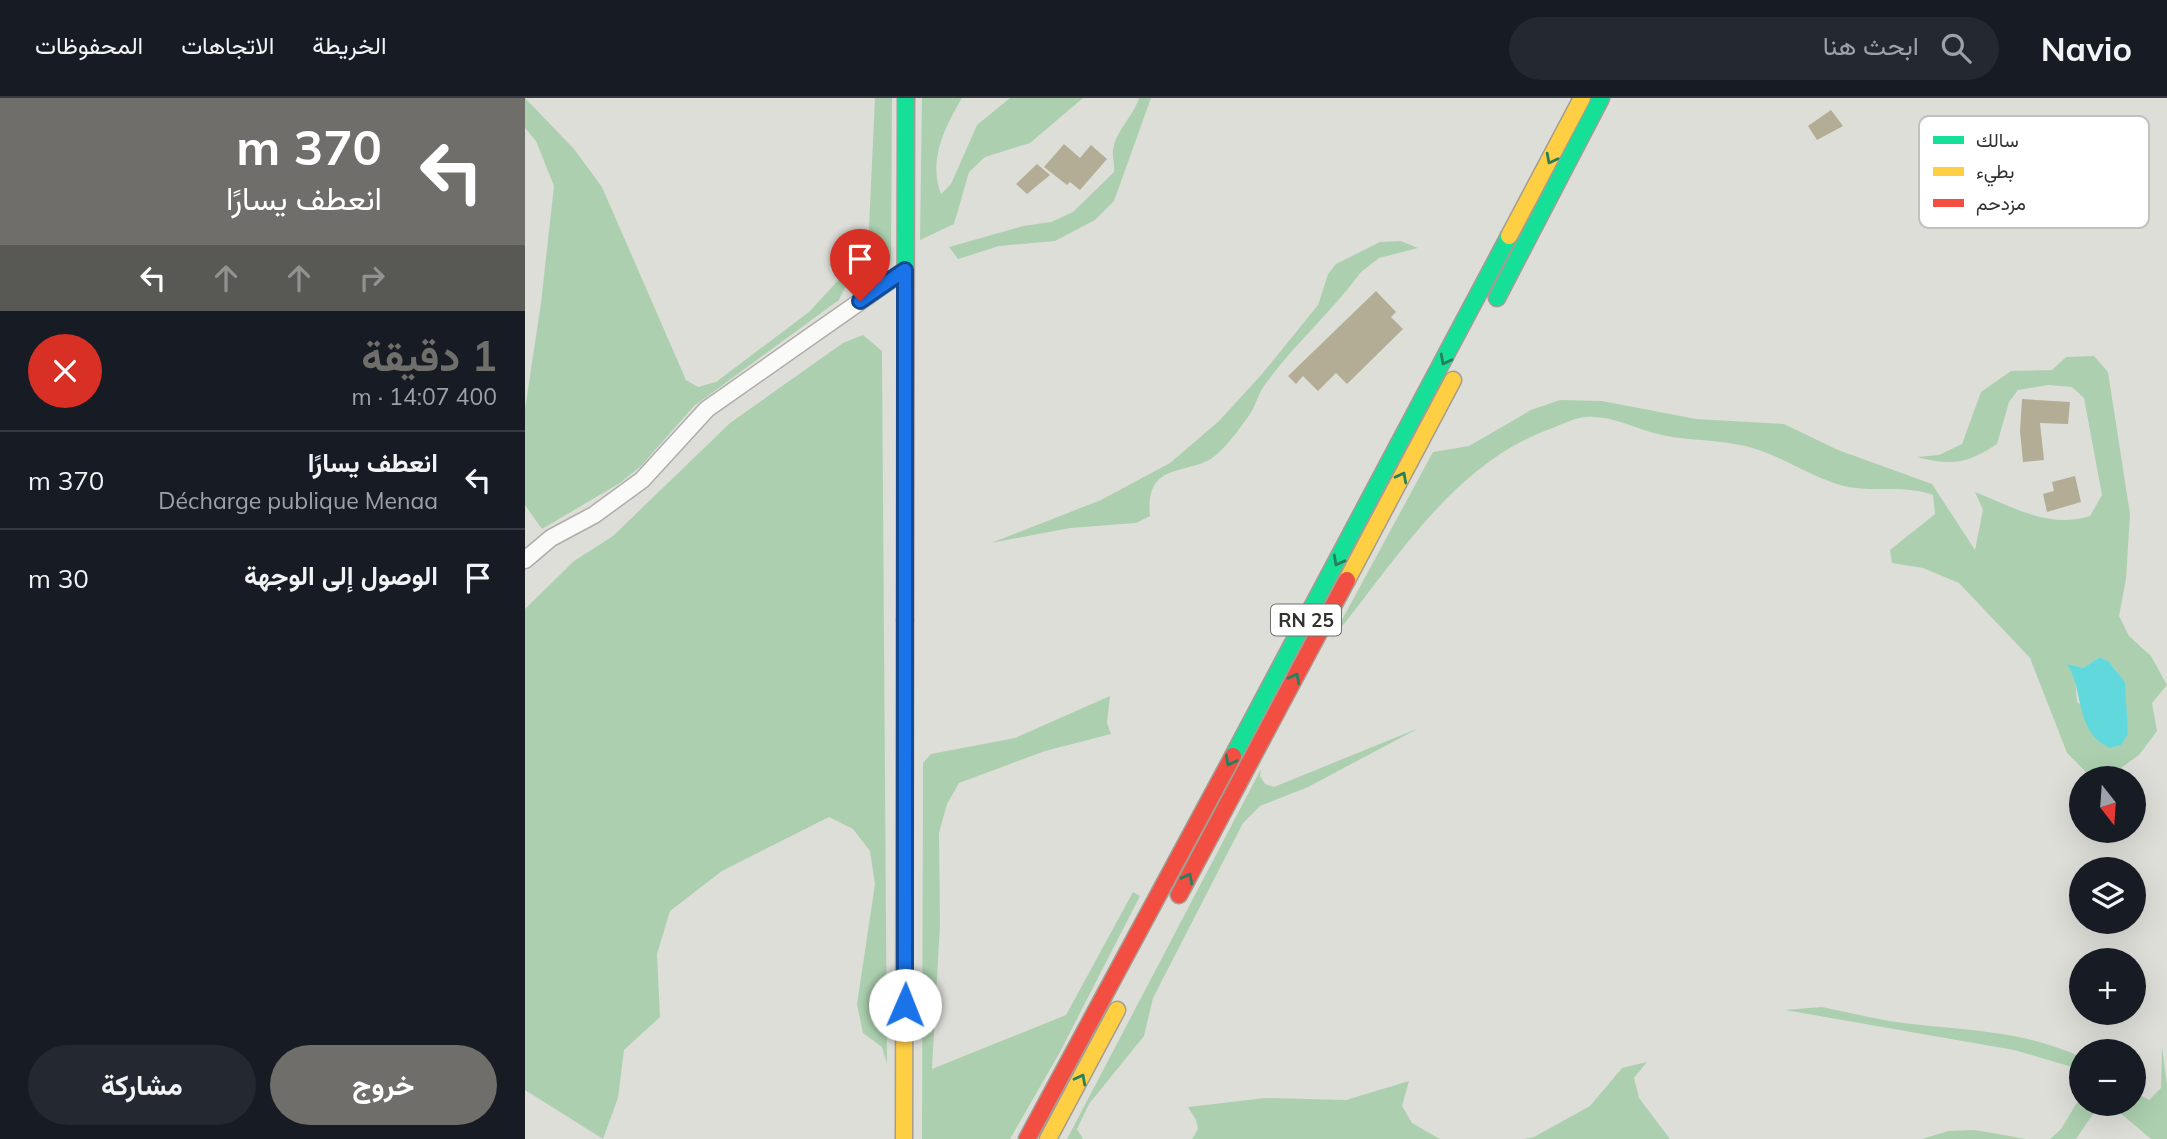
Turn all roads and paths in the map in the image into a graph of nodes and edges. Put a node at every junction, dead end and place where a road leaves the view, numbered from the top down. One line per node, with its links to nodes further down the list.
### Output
1 (906, 98): 4 (main road)
2 (1582, 98): 11 (main road, RN 25, one-way to 11)
3 (1601, 98): 5 (main road)
4 (905, 270): 7 (street); 10 (main road)
5 (1488, 314)
6 (1464, 360): 8 (main road, RN 25, one-way to 6)
7 (525, 560)
8 (1170, 911)
9 (1125, 996): 12 (main road, one-way to 9)
10 (904, 1139)
11 (1027, 1139)
12 (1048, 1139)

